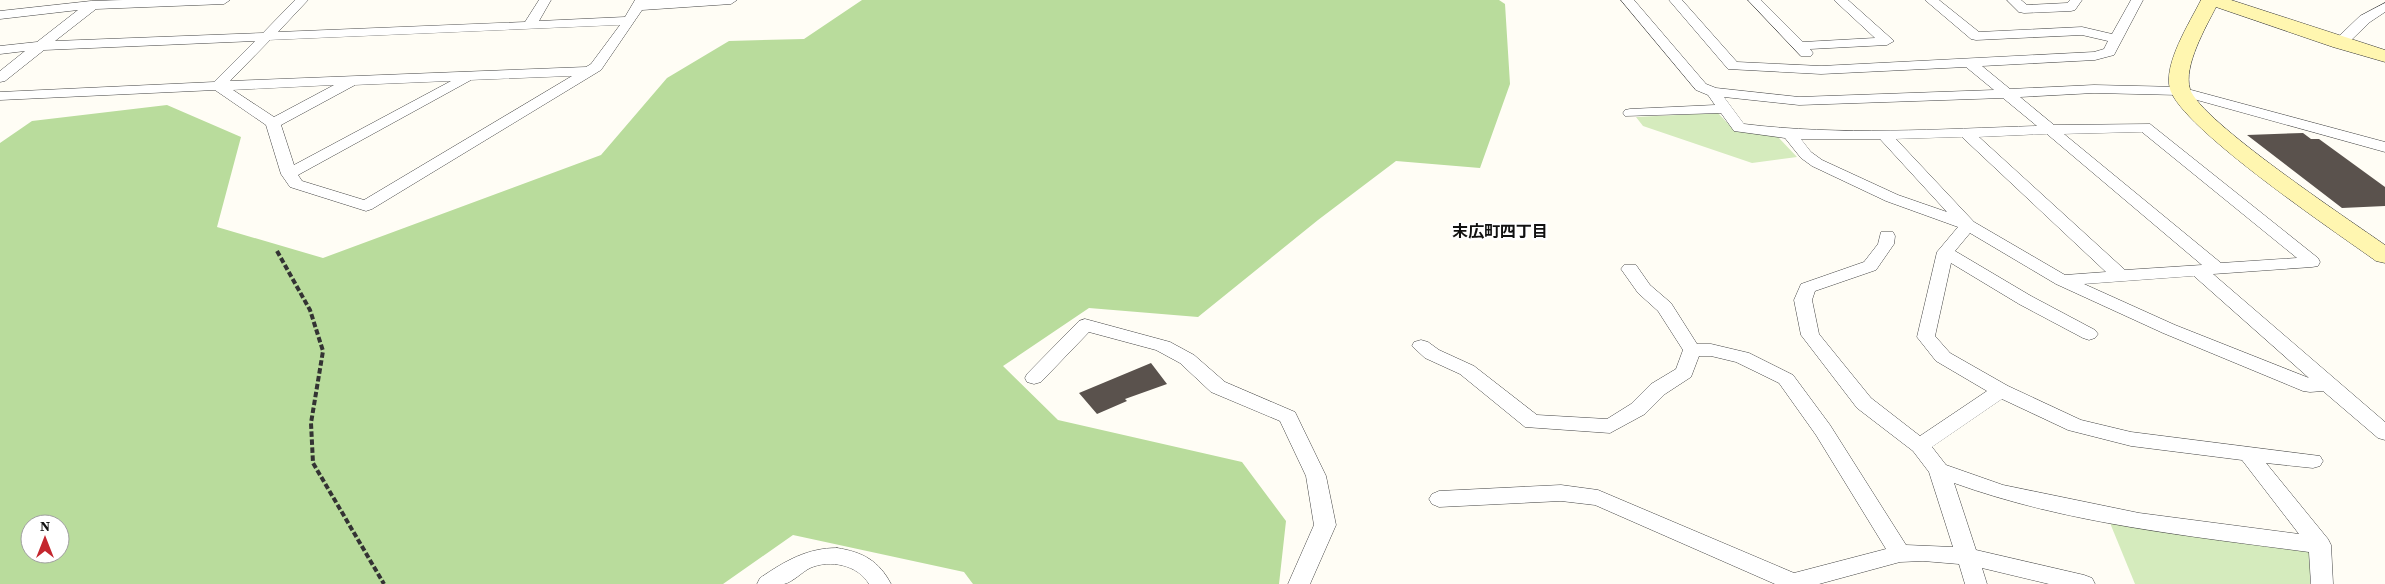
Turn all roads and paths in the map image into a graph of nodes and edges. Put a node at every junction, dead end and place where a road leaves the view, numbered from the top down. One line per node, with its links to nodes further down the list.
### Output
1 (224, 0): 15 (street)
2 (302, 0): 20 (street)
3 (545, 0): 19 (street)
4 (731, 0): 14 (street)
5 (1627, 0): 35 (street)
6 (1675, 0): 28 (street)
7 (1754, 0): 24 (street)
8 (1840, 0): 24 (street)
9 (1931, 0): 21 (street)
10 (2013, 0): 11 (street)
11 (2076, 0)
12 (2137, 0): 21 (street)
13 (2212, 0): 22 (street); 34 (street)
14 (640, 3): 18 (street)
15 (91, 5): 17 (street); 23 (street)
16 (2385, 7): 22 (street)
17 (0, 15)
18 (630, 22): 19 (street); 29 (street)
19 (528, 26): 20 (street)
20 (268, 36): 23 (street); 33 (street)
21 (2116, 40): 27 (street)
22 (2340, 44): 26 (street)
23 (39, 46): 25 (street); 31 (street)
24 (1800, 46): 28 (street)
25 (0, 50)
26 (2385, 56)
27 (1968, 61): 28 (street); 36 (street)
28 (1821, 70)
29 (590, 71): 30 (street); 46 (street)
30 (470, 76): 32 (street); 46 (street)
31 (0, 78)
32 (355, 81): 33 (street); 40 (street)
33 (218, 86): 37 (street); 40 (street)
34 (2180, 91): 36 (street); 45 (street); 51 (street)
35 (1713, 92): 36 (street); 38 (street)
36 (2007, 93): 41 (street)
37 (0, 96)
38 (1725, 109): 39 (street); 43 (street)
39 (1630, 113)
40 (273, 123): 46 (street)
41 (2052, 131): 42 (street); 52 (street); 52 (street)
42 (1966, 132): 44 (street); 55 (street)
43 (1790, 134): 44 (street); 47 (street)
44 (1884, 135): 47 (street)
45 (2385, 147)
46 (289, 174)
47 (1968, 225): 50 (street); 56 (street)
48 (1887, 236): 64 (street)
49 (277, 251): 73 (path)
50 (1945, 252): 57 (street); 62 (street)
51 (2385, 256)
52 (2216, 268): 54 (street)
53 (1630, 270): 59 (street)
54 (2197, 270): 55 (street); 61 (street)
55 (2120, 276): 56 (street)
56 (2062, 280): 61 (street)
57 (2089, 334)
58 (1421, 346): 59 (street)
59 (1692, 350): 70 (street)
60 (1034, 378): 76 (street)
61 (2327, 384): 63 (street)
62 (2001, 391): 64 (street); 65 (street)
63 (2385, 433)
64 (1920, 446): 67 (street)
65 (2249, 455): 66 (street); 69 (street)
66 (2313, 461)
67 (1939, 470): 69 (street); 71 (street)
68 (1439, 499): 72 (street)
69 (2320, 545): 79 (street)
70 (1900, 554): 71 (street); 72 (street)
71 (1969, 557): 77 (street); 78 (street)
72 (1788, 582)
73 (384, 584)
74 (768, 584): 75 (street)
75 (880, 584)
76 (1299, 584)
77 (1976, 584)
78 (2084, 584)
79 (2322, 584)

